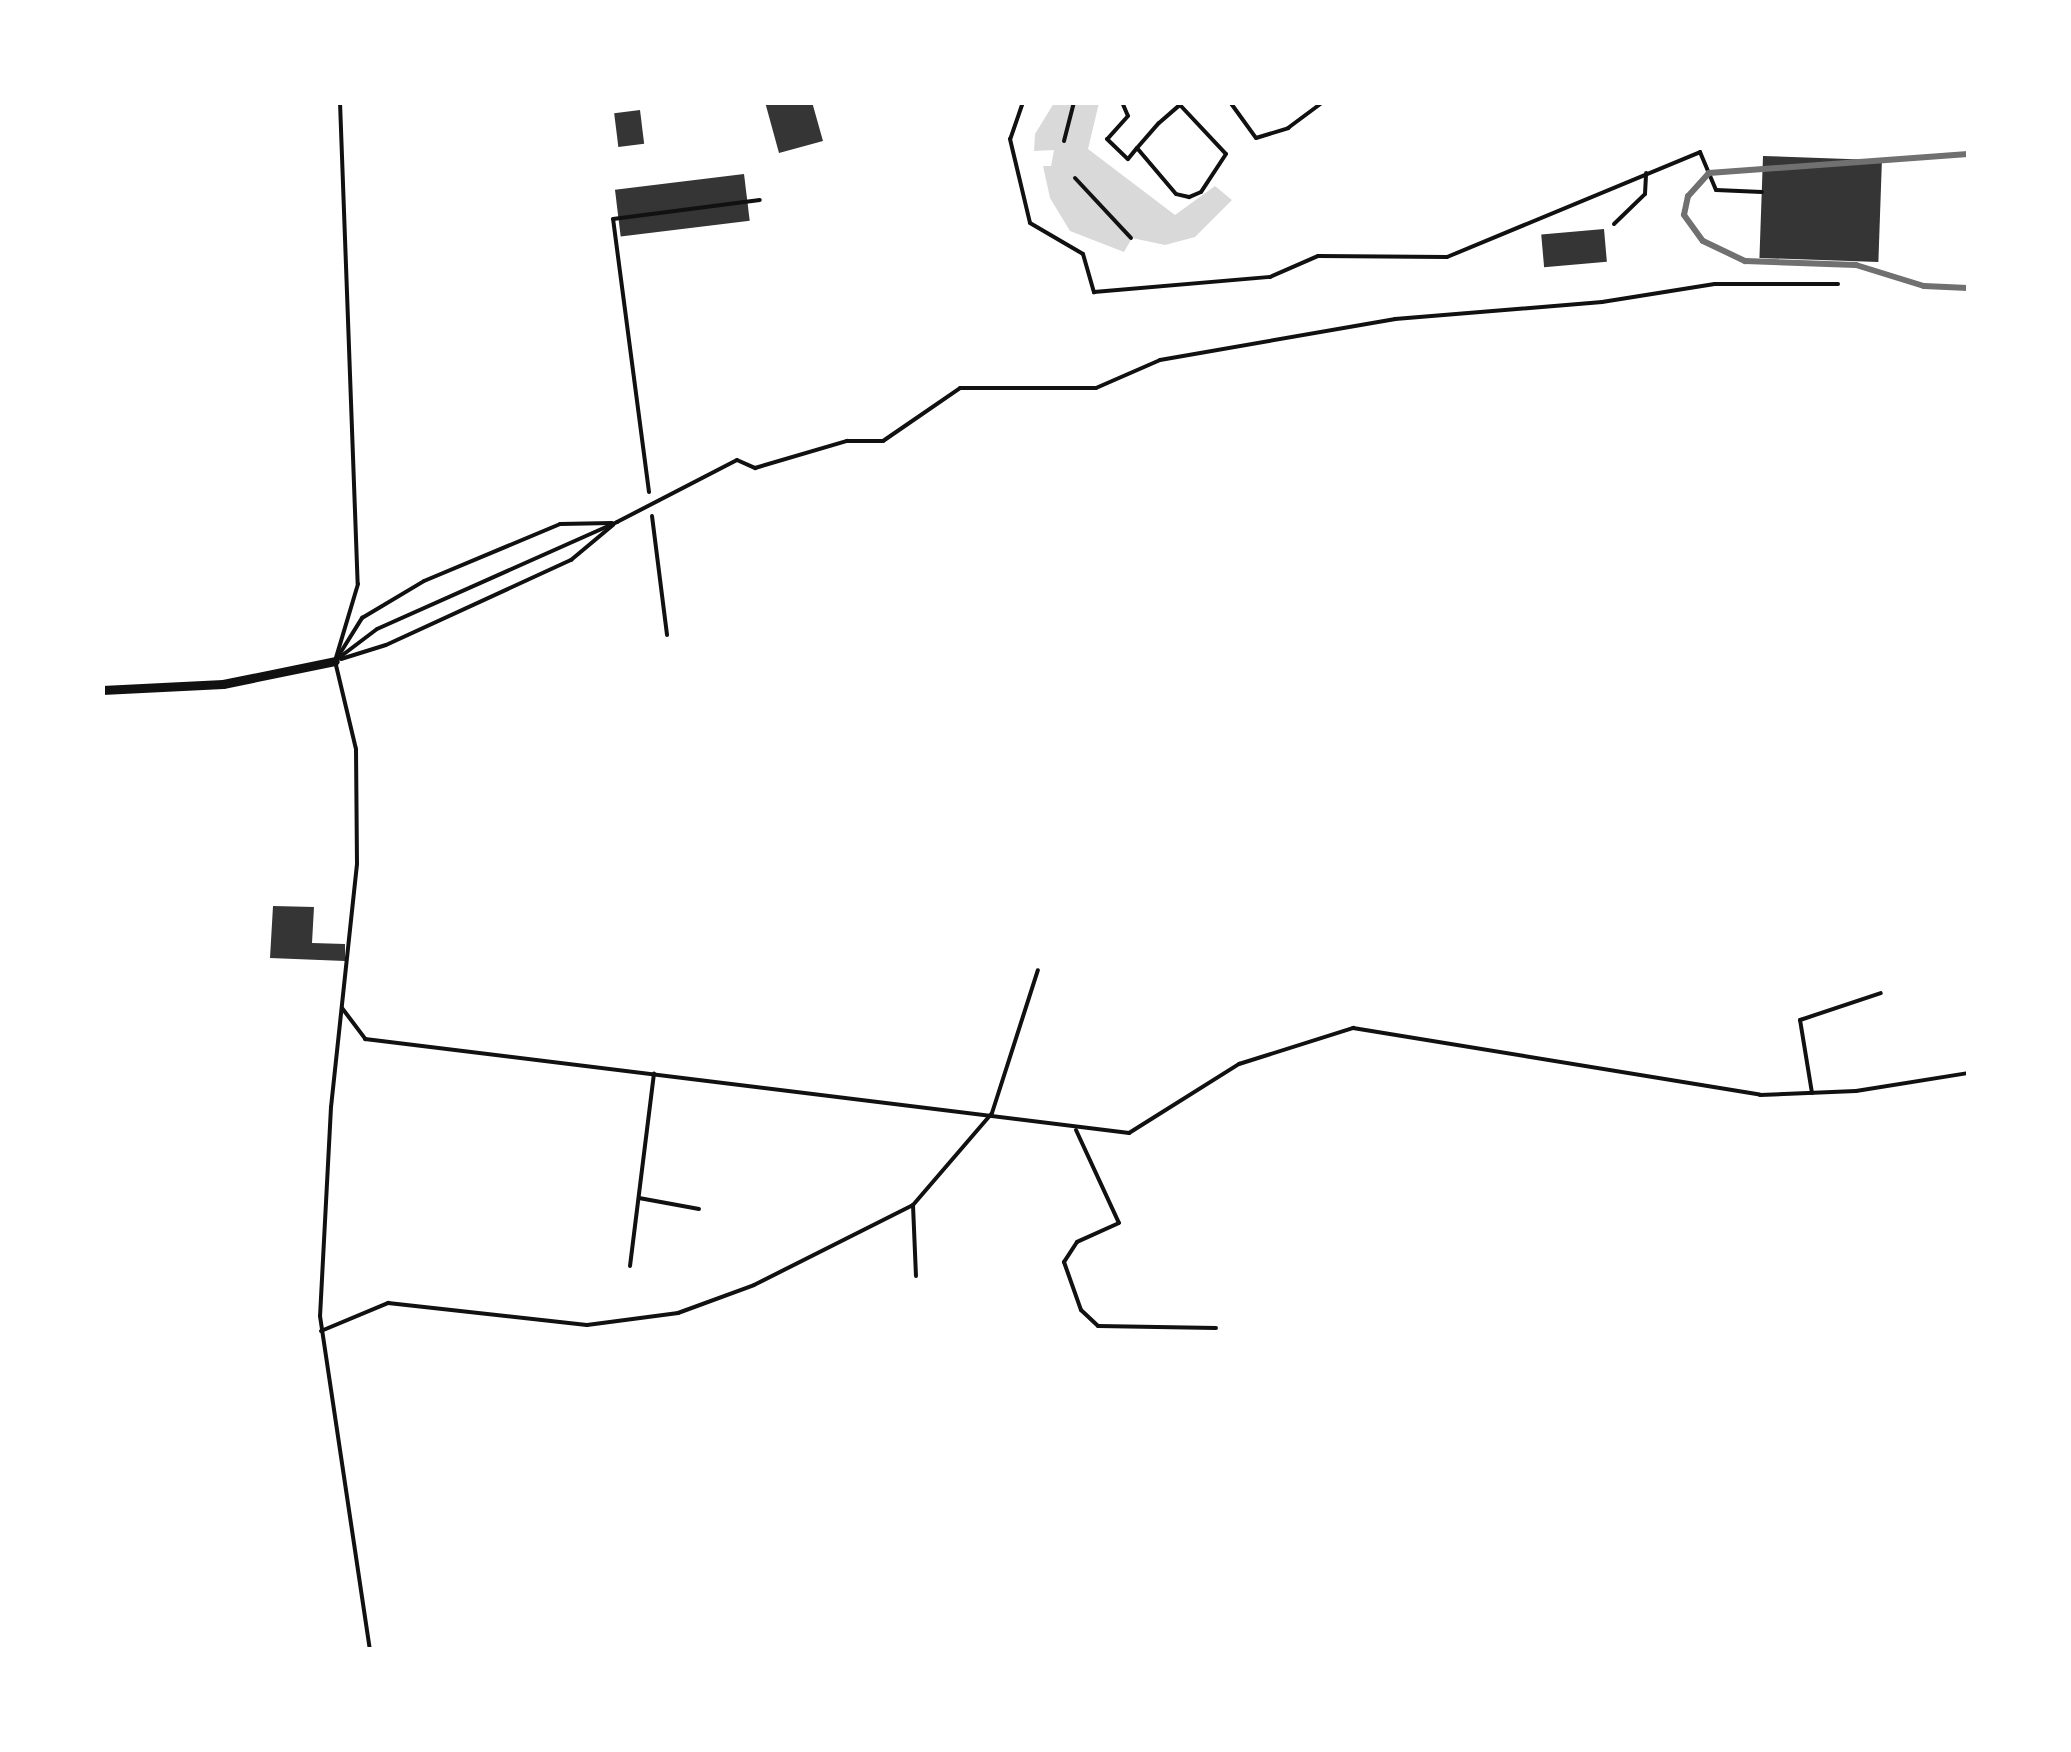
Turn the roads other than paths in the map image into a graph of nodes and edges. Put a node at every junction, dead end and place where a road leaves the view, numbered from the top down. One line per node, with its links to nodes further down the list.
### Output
1 (340, 102): 4 (lane)
2 (1838, 284): 3 (lane)
3 (617, 522): 4 (lane); 4 (lane); 4 (lane)
4 (336, 661): 5 (street); 8 (lane)
5 (102, 690)
6 (1038, 970): 12 (lane)
7 (1881, 993): 11 (lane)
8 (342, 1008): 9 (lane); 20 (lane)
9 (654, 1073): 12 (lane); 14 (lane)
10 (1968, 1074): 11 (lane)
11 (1812, 1092): 13 (lane)
12 (992, 1113): 13 (lane); 15 (lane)
13 (1075, 1128): 19 (lane)
14 (639, 1198): 16 (lane); 17 (lane)
15 (913, 1205): 18 (lane); 20 (lane)
16 (699, 1209)
17 (630, 1266)
18 (916, 1276)
19 (1216, 1328)
20 (321, 1331): 21 (lane)
21 (370, 1650)

